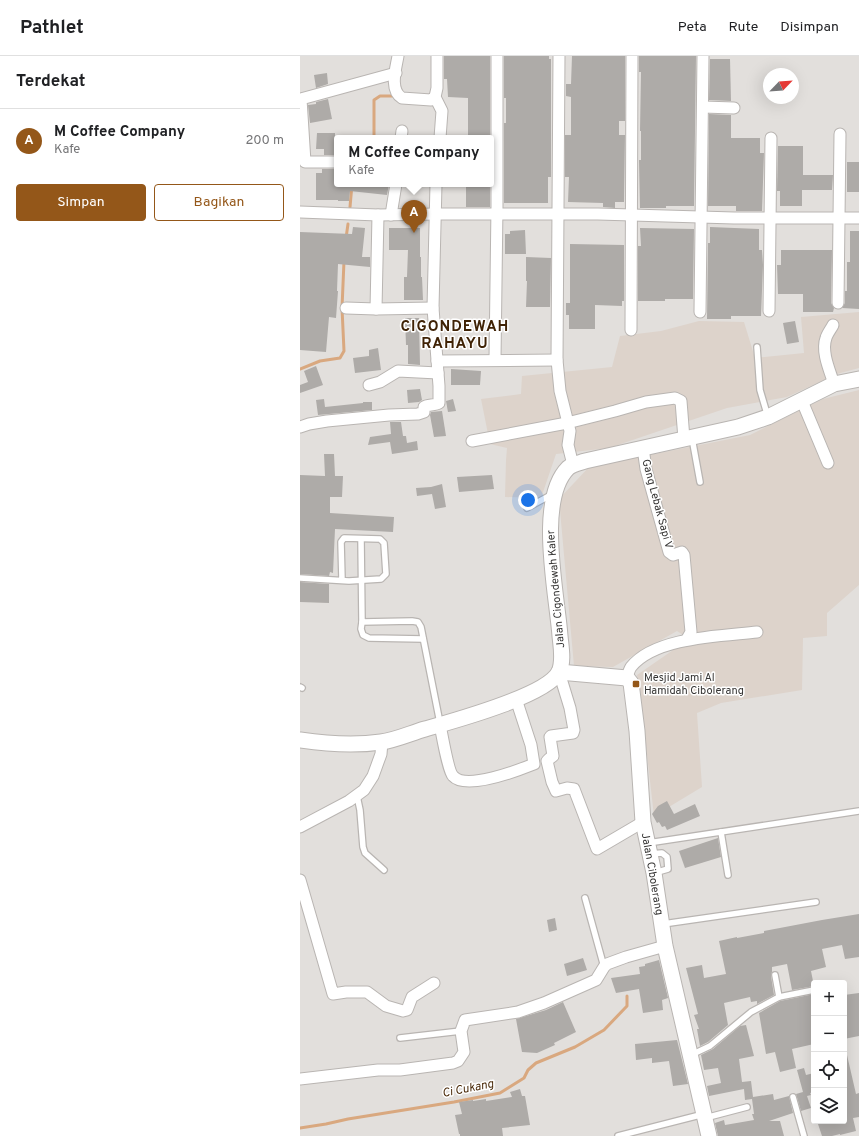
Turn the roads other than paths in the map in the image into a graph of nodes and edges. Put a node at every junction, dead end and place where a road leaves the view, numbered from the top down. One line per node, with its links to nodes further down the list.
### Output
1 (398, 56): 7 (street)
2 (437, 56): 8 (street)
3 (497, 56): 19 (street)
4 (559, 56): 20 (street)
5 (632, 56): 23 (street)
6 (703, 56): 9 (street)
7 (396, 73): 8 (street); 14 (street)
8 (435, 97): 12 (street)
9 (703, 107): 10 (street); 24 (street)
10 (734, 108)
11 (840, 134): 26 (street)
12 (440, 135)
13 (771, 138): 25 (street)
14 (334, 162)
15 (396, 187): 22 (street)
16 (436, 187): 18 (street)
17 (300, 212): 21 (street)
18 (436, 214): 19 (street); 22 (street); 30 (street)
19 (497, 214): 20 (street); 37 (street)
20 (558, 214): 23 (street); 38 (street)
21 (378, 215): 22 (street); 31 (street)
22 (391, 215)
23 (632, 215): 24 (street); 35 (street)
24 (701, 217): 25 (street); 33 (street)
25 (770, 218): 26 (street); 32 (street)
26 (840, 218): 27 (street); 28 (street)
27 (859, 218)
28 (838, 303)
29 (346, 308): 31 (street)
30 (433, 308): 31 (street); 39 (street)
31 (376, 309)
32 (769, 311)
33 (700, 312)
34 (833, 325): 42 (street)
35 (631, 330)
36 (757, 347): 45 (lane)
37 (495, 360): 38 (street); 39 (street)
38 (557, 360): 46 (street)
39 (437, 361): 40 (street)
40 (438, 372): 43 (street); 47 (street)
41 (859, 379): 42 (main road)
42 (834, 384): 44 (main road)
43 (369, 385)
44 (802, 401): 45 (main road); 51 (street)
45 (768, 417): 48 (main road)
46 (567, 423): 48 (street); 49 (street); 52 (street)
47 (300, 427)
48 (688, 438): 50 (main road); 53 (lane)
49 (472, 441)
50 (643, 448): 52 (main road); 63 (street, Gang Lebak Sapi V)
51 (828, 462)
52 (573, 465): 54 (main road, Jalan Cigondewah Kaler)
53 (700, 482)
54 (555, 492): 55 (lane); 64 (main road, Jalan Cigondewah Kaler)
55 (527, 508)
56 (361, 538): 58 (lane); 58 (lane); 59 (lane)
57 (300, 578): 59 (lane)
58 (361, 579): 59 (lane); 60 (lane)
59 (342, 580)
60 (362, 622): 62 (lane); 62 (lane)
61 (756, 632): 63 (street)
62 (423, 639): 67 (lane)
63 (687, 639): 65 (street)
64 (559, 672): 65 (main road); 66 (main road); 70 (street)
65 (627, 678): 74 (main road, Jalan Cibolerang)
66 (516, 699): 67 (main road); 71 (street)
67 (440, 725): 69 (main road); 71 (street)
68 (300, 740): 69 (main road)
69 (382, 742): 72 (street)
70 (547, 761): 71 (street); 74 (street)
71 (534, 764)
72 (357, 796): 75 (street); 78 (lane)
73 (859, 811): 76 (lane)
74 (643, 822): 77 (main road, Jalan Cibolerang)
75 (300, 827)
76 (721, 832): 77 (lane); 79 (lane)
77 (648, 849): 83 (main road, Jalan Cibolerang)
78 (384, 870)
79 (728, 874)
80 (300, 880): 87 (street)
81 (585, 898): 85 (lane)
82 (816, 902): 83 (lane)
83 (661, 924): 84 (main road, Jalan Cibolerang)
84 (665, 946): 85 (street); 92 (main road, Jalan Cibolerang)
85 (604, 967): 90 (street)
86 (775, 975): 89 (lane)
87 (434, 983)
88 (811, 991): 89 (lane)
89 (779, 997): 92 (lane)
90 (461, 1031): 91 (lane); 93 (street)
91 (400, 1038)
92 (690, 1055): 96 (main road, Jalan Cibolerang)
93 (300, 1079)
94 (793, 1097): 99 (lane)
95 (747, 1107): 96 (lane)
96 (704, 1116): 97 (lane); 98 (main road, Jalan Cibolerang)
97 (618, 1136)
98 (709, 1136)
99 (804, 1136)

